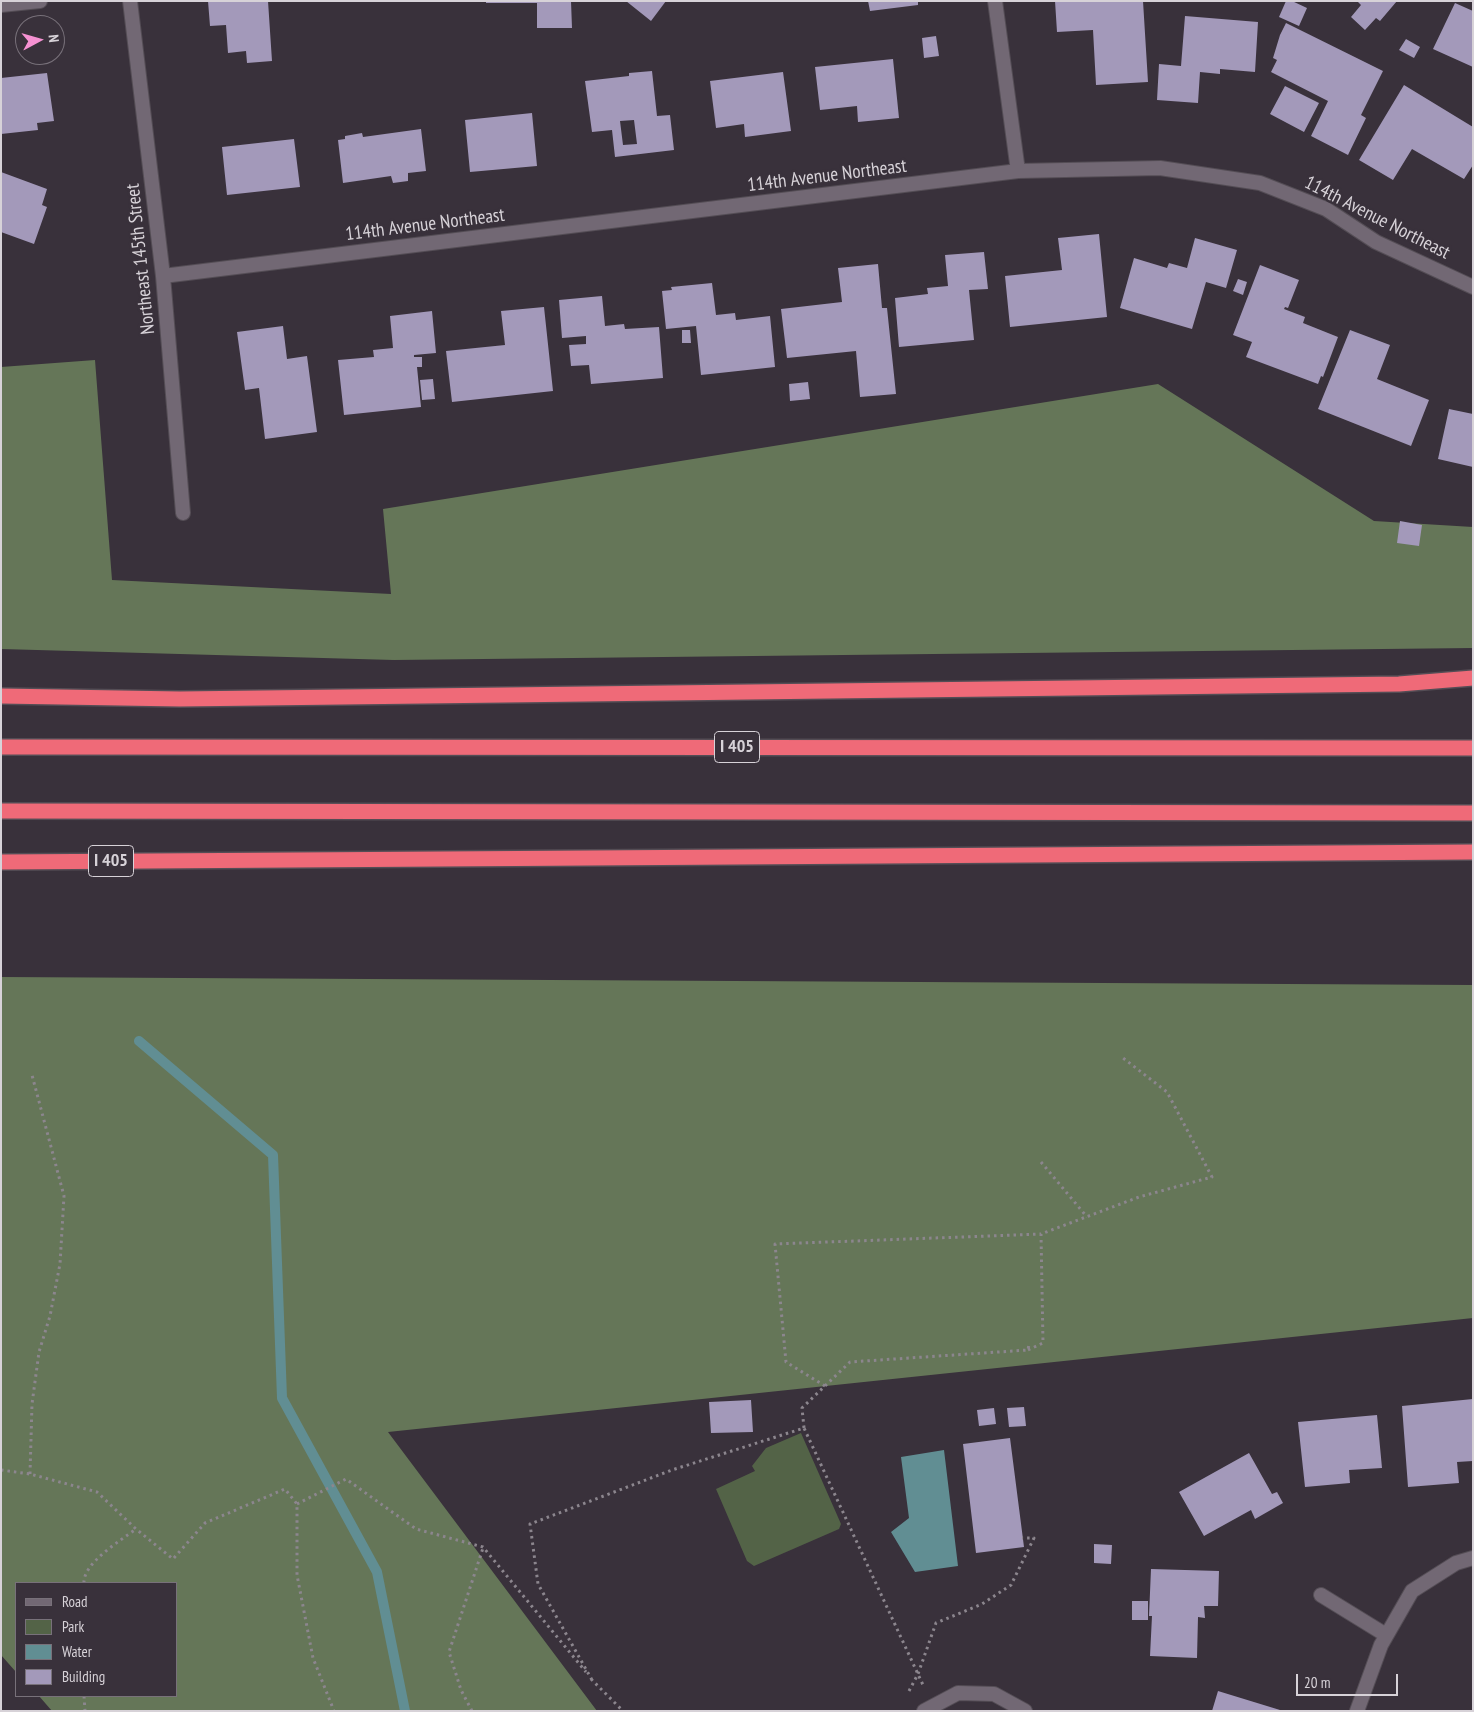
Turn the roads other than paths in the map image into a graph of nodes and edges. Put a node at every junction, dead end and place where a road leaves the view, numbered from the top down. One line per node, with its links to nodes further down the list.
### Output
1 (40, 1): 4 (street)
2 (130, 1): 6 (street, Northeast 145th Street)
3 (995, 1): 5 (street)
4 (1, 5)
5 (1018, 171): 6 (street, 114th Avenue Northeast); 7 (street, 114th Avenue Northeast)
6 (163, 276): 8 (street, Northeast 145th Street)
7 (1473, 287)
8 (184, 513)
9 (1473, 678): 10 (highway)
10 (1399, 684): 11 (highway); 12 (highway)
11 (1473, 688)
12 (1, 696)
13 (1, 747): 14 (highway, I 405)
14 (1473, 748)
15 (1, 811): 16 (highway)
16 (1473, 813)
17 (1473, 852): 18 (highway, I 405)
18 (1, 862)
19 (1473, 1558): 21 (street)
20 (1321, 1595): 21 (street)
21 (1386, 1635): 24 (street)
22 (929, 1708): 23 (street)
23 (1025, 1711)
24 (1357, 1711)

